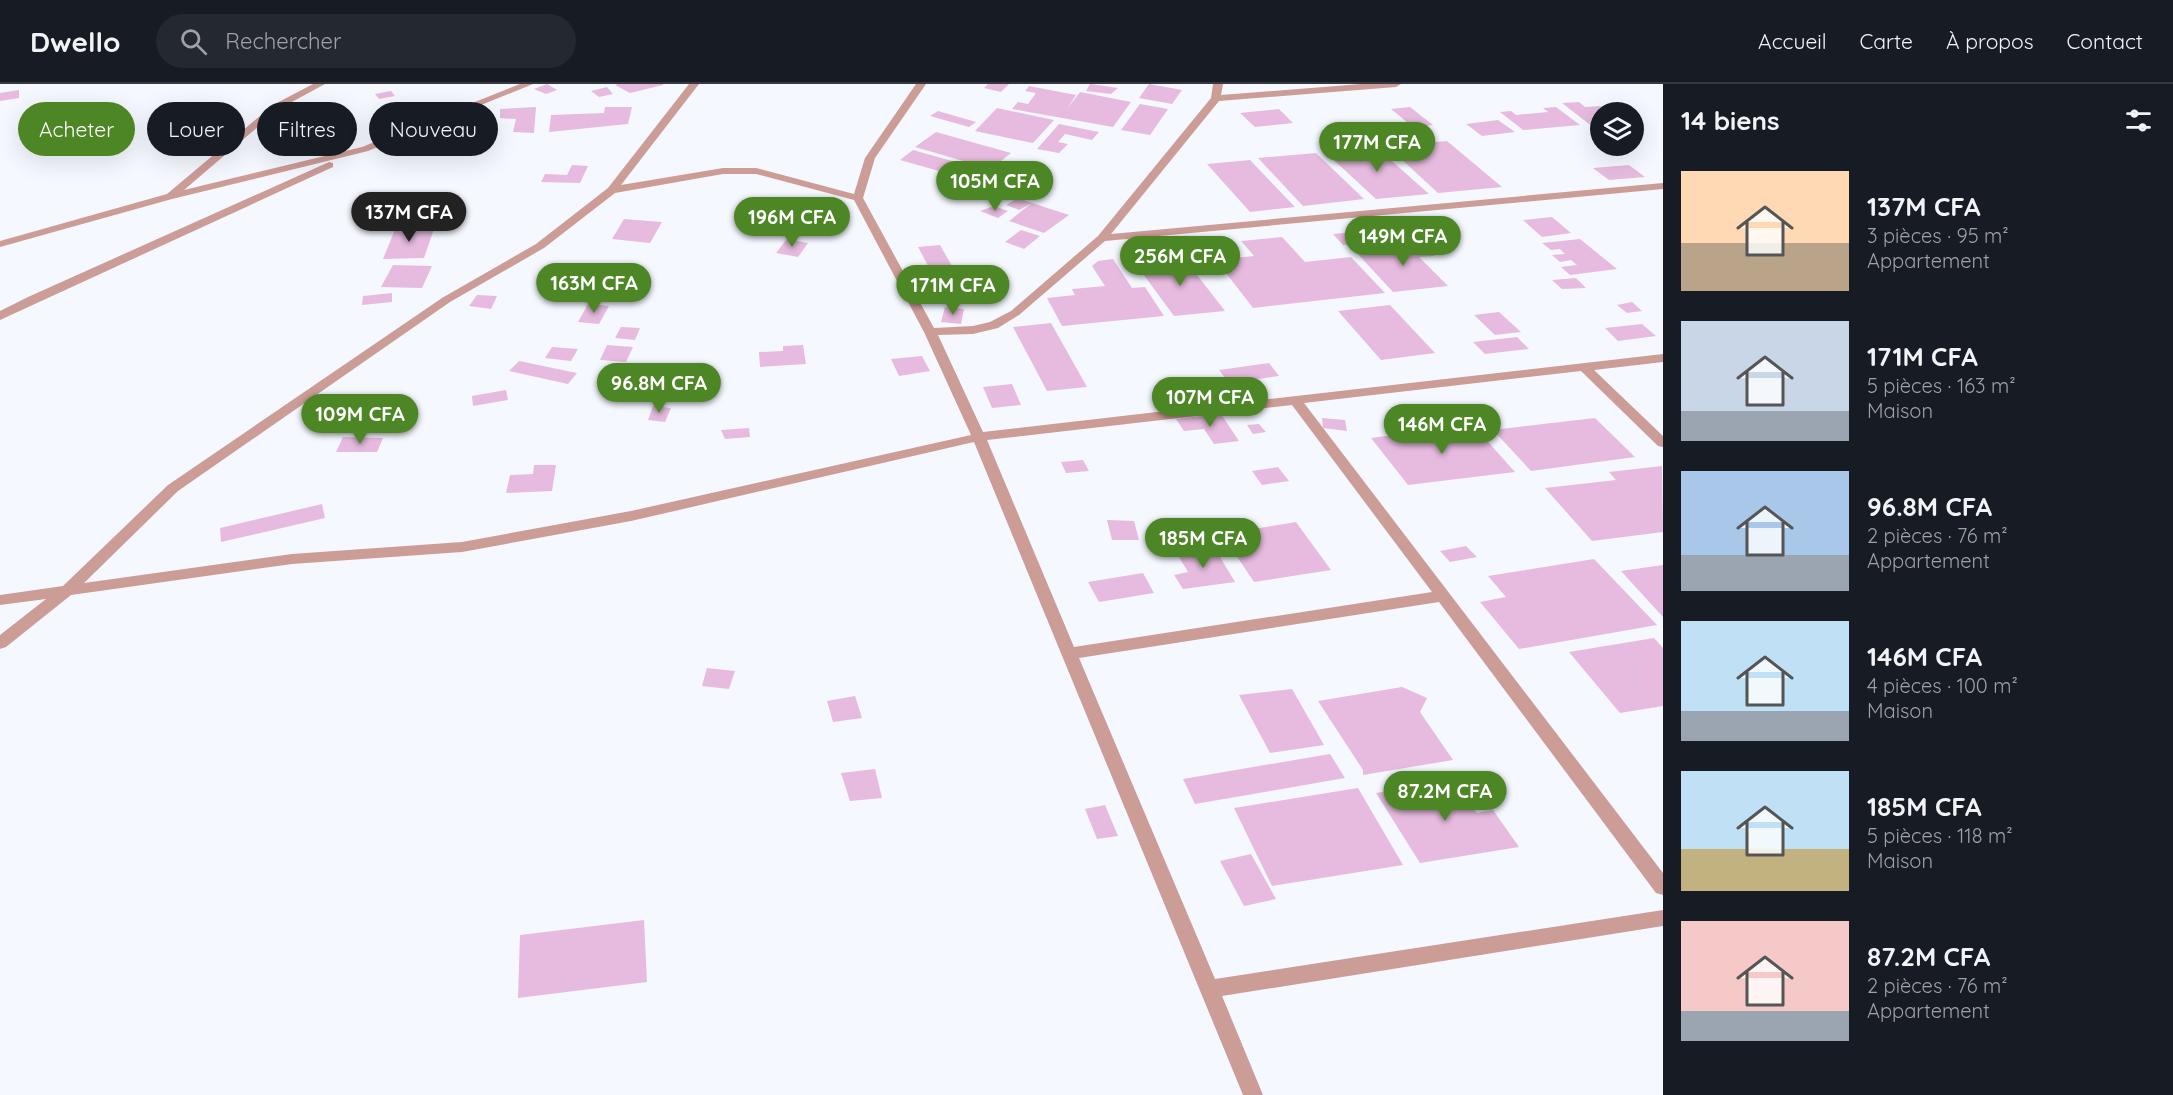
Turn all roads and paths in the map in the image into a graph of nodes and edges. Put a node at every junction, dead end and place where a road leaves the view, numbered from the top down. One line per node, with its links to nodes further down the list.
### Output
1 (320, 84): 11 (street)
2 (528, 84): 8 (street)
3 (694, 84): 10 (street)
4 (921, 84): 12 (street)
5 (1218, 84): 7 (street)
6 (1396, 84): 7 (street)
7 (1216, 98): 13 (street)
8 (365, 149): 11 (street); 15 (street)
9 (1662, 187): 13 (street)
10 (612, 190): 12 (street); 22 (street)
11 (169, 197): 14 (street)
12 (858, 198): 16 (street)
13 (1102, 238): 16 (street)
14 (0, 244)
15 (0, 316)
16 (930, 332): 20 (street)
17 (1663, 358): 18 (street)
18 (1584, 368): 19 (street); 21 (street)
19 (1296, 400): 20 (street); 23 (street)
20 (979, 437): 22 (street); 26 (street)
21 (1663, 443)
22 (69, 589): 24 (street); 25 (street)
23 (1443, 596): 26 (street); 27 (street)
24 (0, 600)
25 (0, 643)
26 (1069, 654): 29 (street)
27 (1663, 887)
28 (1663, 918): 29 (street)
29 (1209, 989): 30 (street)
30 (1253, 1095)

